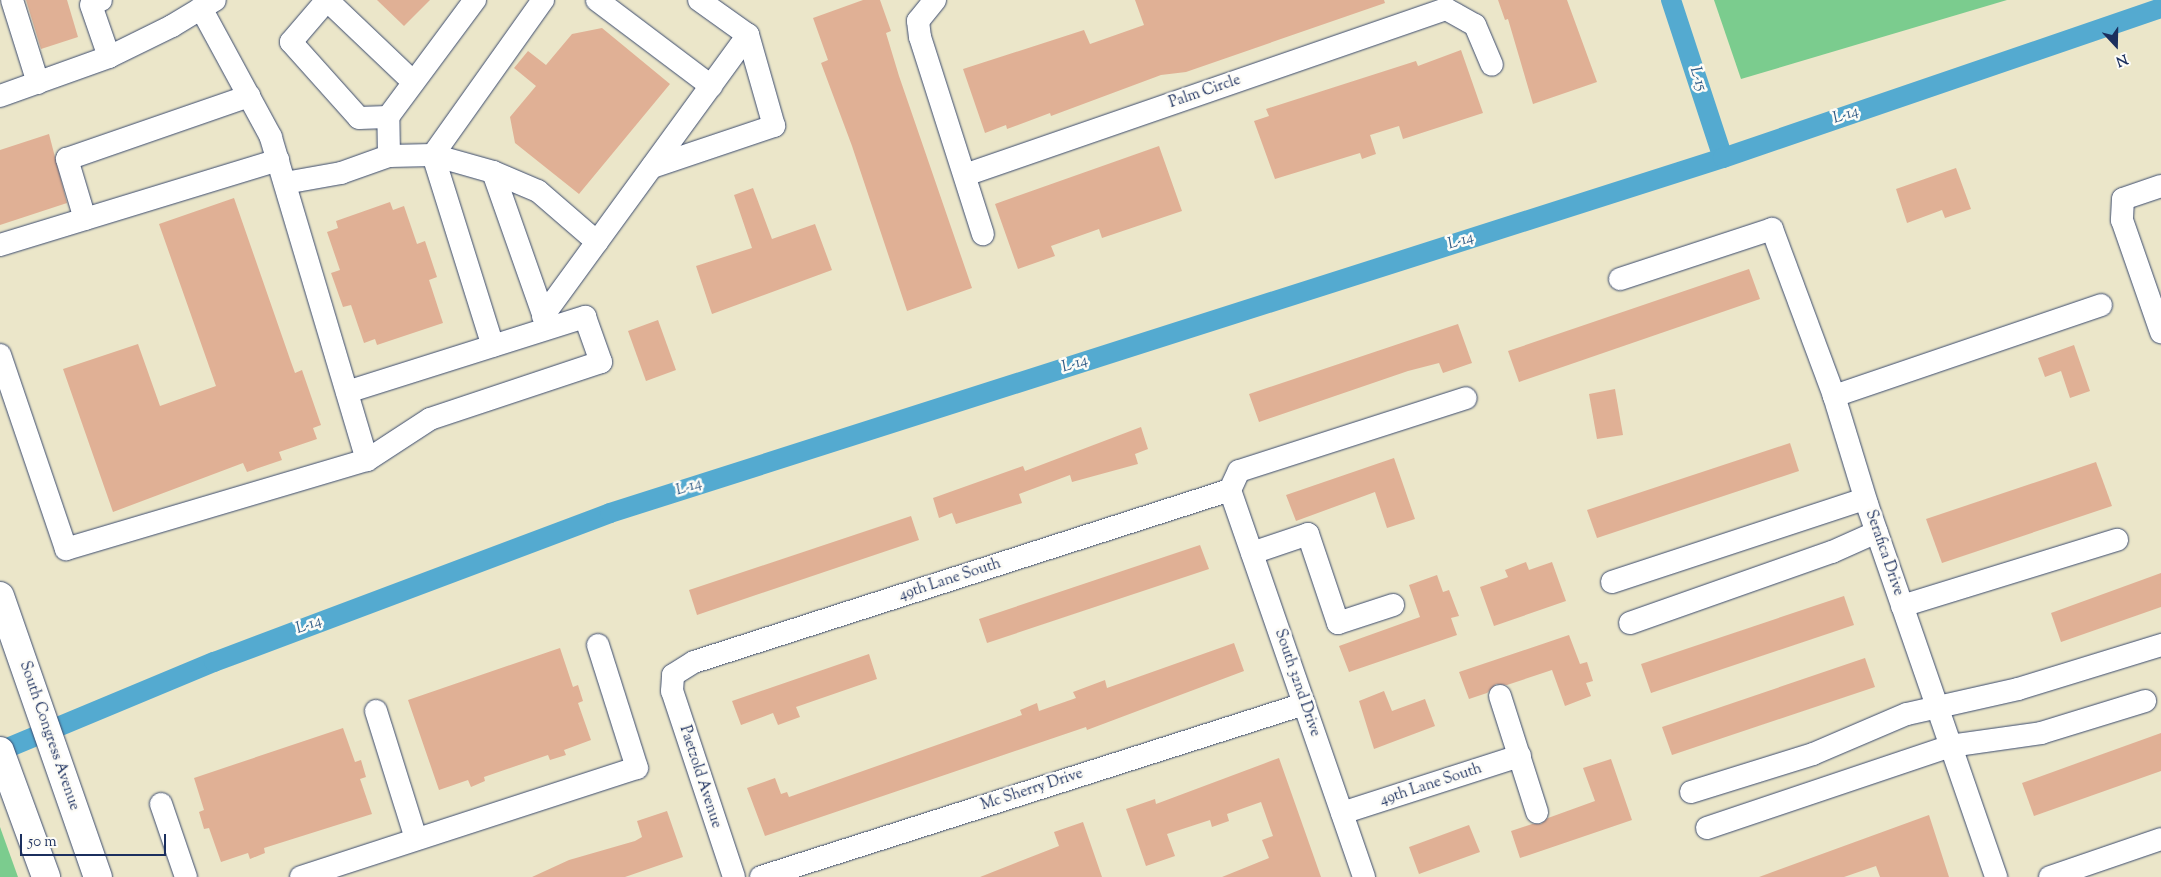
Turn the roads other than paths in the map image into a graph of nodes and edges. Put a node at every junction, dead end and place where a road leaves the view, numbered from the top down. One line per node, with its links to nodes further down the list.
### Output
1 (12, 0): 14 (street)
2 (101, 0): 11 (street)
3 (475, 0): 13 (street)
4 (543, 0): 19 (street)
5 (597, 0): 15 (street)
6 (699, 0): 10 (street)
7 (934, 0): 24 (street)
8 (208, 4): 11 (street); 17 (street)
9 (1444, 4): 12 (street, Palm Circle); 24 (street, Palm Circle)
10 (748, 35): 15 (street); 22 (street)
11 (109, 57): 14 (street)
12 (1492, 66)
13 (413, 82): 18 (street); 18 (street)
14 (38, 84): 16 (street)
15 (711, 86): 22 (street)
16 (1, 92)
17 (249, 96): 21 (street); 27 (street)
18 (388, 117): 20 (street)
19 (433, 155): 20 (street); 23 (street); 35 (street)
20 (389, 156): 25 (street)
21 (278, 160): 25 (street); 27 (street)
22 (652, 167): 29 (street)
23 (493, 172): 29 (street); 33 (street)
24 (965, 175): 28 (street)
25 (285, 183): 37 (street)
26 (2161, 186): 34 (street)
27 (85, 219): 30 (street)
28 (983, 234)
29 (597, 242): 33 (street)
30 (0, 245)
31 (1620, 280): 38 (street, Serafica Drive)
32 (2101, 305): 38 (street)
33 (546, 322): 35 (street); 40 (street)
34 (2161, 332)
35 (493, 346): 37 (street)
36 (0, 355): 40 (street)
37 (347, 392): 40 (street)
38 (1834, 396): 42 (street, Serafica Drive)
39 (1466, 398): 41 (street)
40 (367, 460)
41 (1230, 490): 45 (street, South 32nd Drive); 53 (street, 49th Lane South)
42 (1865, 499): 43 (street, Serafica Drive); 46 (street)
43 (1877, 532): 49 (street, Serafica Drive); 50 (street)
44 (2117, 540): 49 (street)
45 (1252, 553): 48 (street); 56 (street, South 32nd Drive)
46 (1612, 582)
47 (0, 596): 70 (main road, South Congress Avenue)
48 (1393, 605)
49 (1902, 606): 57 (street, Serafica Drive)
50 (1630, 623)
51 (598, 645): 67 (street)
52 (2161, 645): 57 (street)
53 (673, 675): 73 (street, Paetzold Avenue)
54 (1500, 696): 61 (street)
55 (2145, 701): 59 (street)
56 (1304, 704): 65 (street, South 32nd Drive); 74 (street, Mc Sherry Drive)
57 (1937, 707): 59 (street, Serafica Drive); 62 (street)
58 (376, 711): 67 (street)
59 (1950, 746): 66 (street); 76 (street, Serafica Drive)
60 (0, 751): 69 (main road)
61 (1520, 756): 64 (street); 65 (street, 49th Lane South)
62 (1691, 792)
63 (162, 804): 71 (street)
64 (1538, 812)
65 (1342, 813): 75 (street, South 32nd Drive)
66 (1707, 828)
67 (416, 839): 72 (street)
68 (2161, 839): 77 (street)
69 (46, 877)
70 (98, 877)
71 (186, 877)
72 (301, 877)
73 (734, 877)
74 (761, 877)
75 (1364, 877)
76 (1996, 877)
77 (2050, 877)

